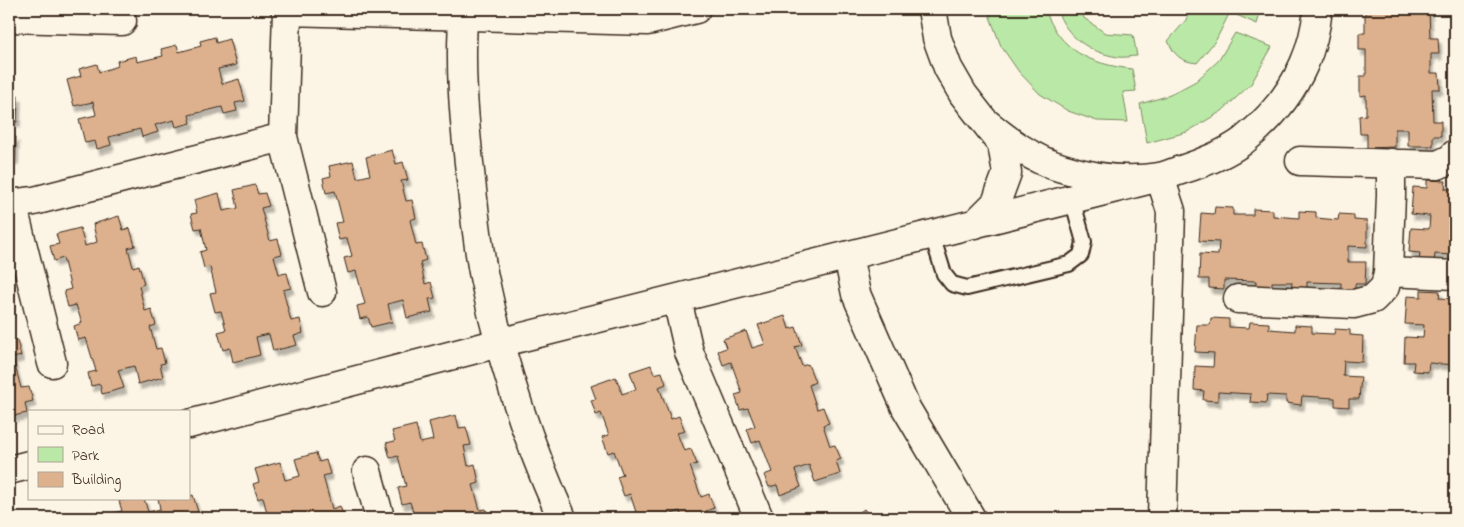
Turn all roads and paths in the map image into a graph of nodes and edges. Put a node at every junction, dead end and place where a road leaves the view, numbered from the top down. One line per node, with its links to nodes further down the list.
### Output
1 (696, 9): 5 (street)
2 (932, 9): 8 (street)
3 (1318, 9): 13 (street)
4 (286, 10): 5 (street); 9 (street)
5 (463, 12): 24 (street)
6 (9, 18): 7 (street)
7 (122, 21)
8 (984, 120): 13 (street); 16 (street)
9 (283, 137): 15 (street); 21 (street)
10 (1455, 154): 12 (street)
11 (1300, 161): 12 (street)
12 (1391, 163): 19 (street)
13 (1160, 177): 14 (street); 34 (street)
14 (1072, 199): 16 (street); 17 (lane)
15 (10, 204): 25 (street)
16 (975, 224): 17 (street)
17 (932, 235): 18 (street)
18 (848, 256): 22 (street); 33 (street)
19 (1388, 272): 20 (street); 23 (street)
20 (1455, 275)
21 (322, 292)
22 (677, 299): 24 (street); 32 (street)
23 (1238, 299)
24 (499, 343): 26 (street); 31 (street)
25 (52, 363)
26 (190, 424)
27 (28, 465): 28 (street)
28 (9, 470)
29 (367, 471): 30 (street)
30 (380, 518)
31 (562, 518)
32 (759, 518)
33 (971, 518)
34 (1162, 518)

